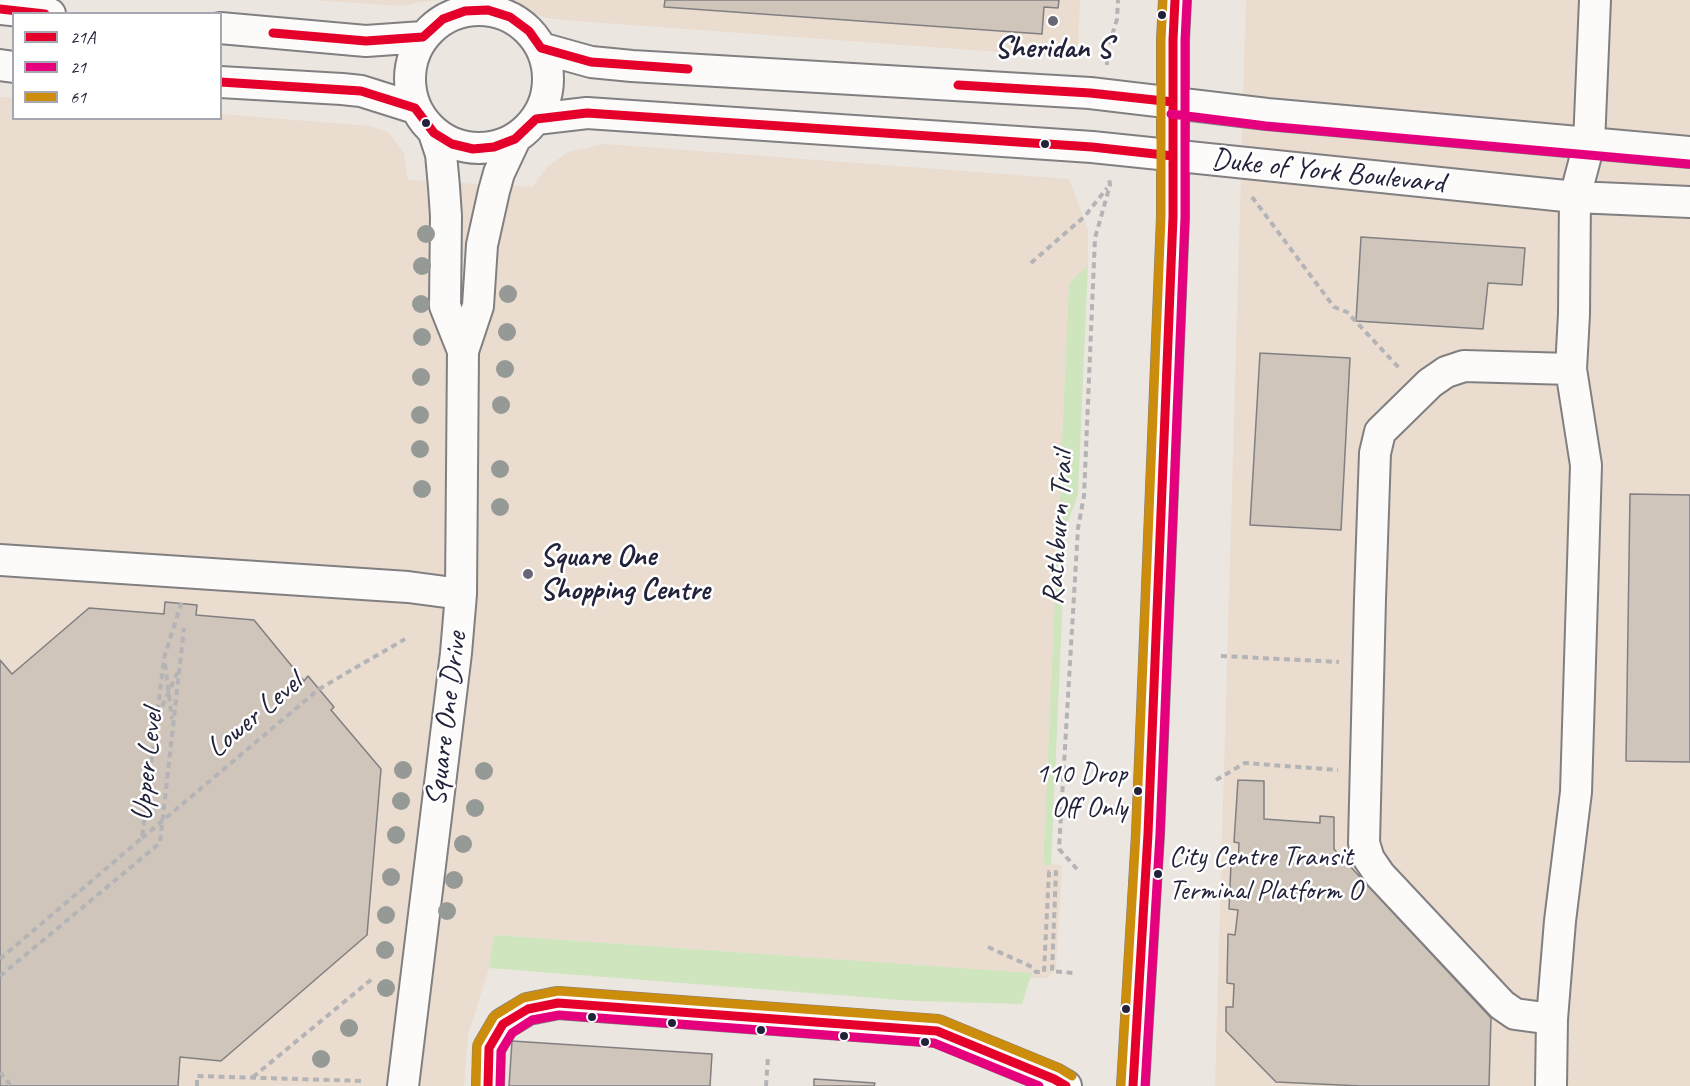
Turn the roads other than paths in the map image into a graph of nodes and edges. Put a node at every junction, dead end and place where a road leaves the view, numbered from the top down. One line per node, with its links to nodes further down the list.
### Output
1 (520, 0): 8 (street)
2 (1175, 0): 10 (street)
3 (1595, 0): 14 (street)
4 (0, 9): 5 (street)
5 (30, 12)
6 (439, 19): 7 (street); 8 (street); 11 (street)
7 (222, 28)
8 (535, 39): 10 (street, Duke of York Boulevard); 12 (street)
9 (222, 82): 11 (street)
10 (1173, 102): 14 (street, Duke of York Boulevard); 16 (street)
11 (415, 108): 13 (street)
12 (525, 129): 13 (street); 16 (street, Duke of York Boulevard); 19 (street, Square One Drive)
13 (434, 133): 19 (street, Square One Drive)
14 (1590, 144): 15 (street, Duke of York Boulevard); 17 (street)
15 (1690, 152)
16 (1173, 156): 17 (street, Duke of York Boulevard); 27 (street)
17 (1575, 197): 18 (street, Duke of York Boulevard); 20 (street)
18 (1690, 202)
19 (463, 351): 22 (street, Square One Drive)
20 (1571, 369): 23 (street); 23 (street)
21 (0, 560): 22 (street)
22 (461, 594): 24 (street, Square One Drive)
23 (1552, 1019): 28 (street)
24 (403, 1086)
25 (488, 1086): 26 (street)
26 (1066, 1086)
27 (1133, 1086)
28 (1551, 1086)

